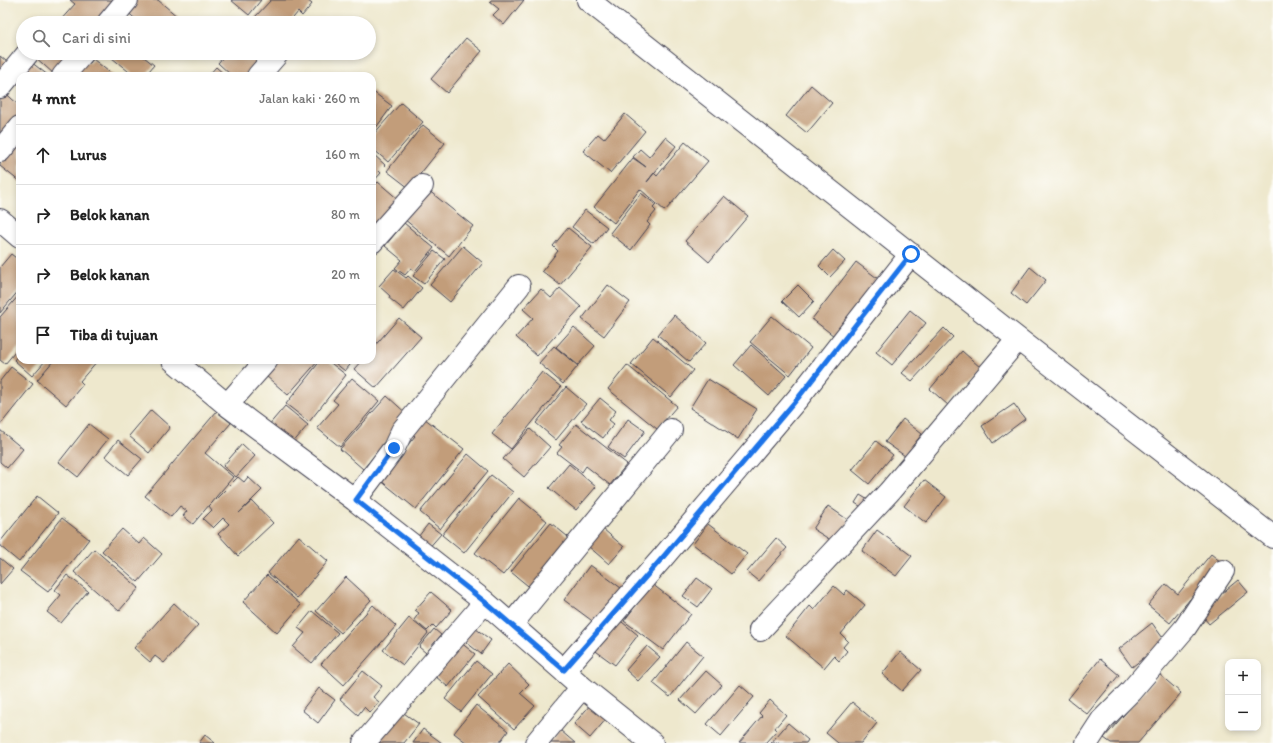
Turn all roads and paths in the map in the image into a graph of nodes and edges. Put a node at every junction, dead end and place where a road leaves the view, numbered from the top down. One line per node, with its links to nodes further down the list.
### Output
1 (127, 0): 3 (street)
2 (588, 0): 16 (street)
3 (114, 16)
4 (22, 60): 9 (street)
5 (76, 60): 7 (street)
6 (272, 60): 8 (street)
7 (66, 72)
8 (261, 72)
9 (0, 87)
10 (16, 132): 11 (street)
11 (0, 151)
12 (422, 186): 15 (street)
13 (0, 220): 14 (street)
14 (16, 234)
15 (376, 238)
16 (911, 254): 18 (street); 29 (street)
17 (519, 286): 23 (street)
18 (1018, 339): 24 (street); 28 (street)
19 (177, 364): 21 (street)
20 (263, 364): 21 (street)
21 (227, 405): 23 (street)
22 (671, 430): 27 (street)
23 (356, 500): 26 (street)
24 (1273, 537)
25 (1223, 571): 34 (street)
26 (485, 602): 27 (street); 31 (street)
27 (511, 625): 29 (street)
28 (760, 630)
29 (564, 670): 30 (street)
30 (582, 687): 32 (street); 33 (street)
31 (364, 743)
32 (536, 743)
33 (652, 743)
34 (1087, 743)

